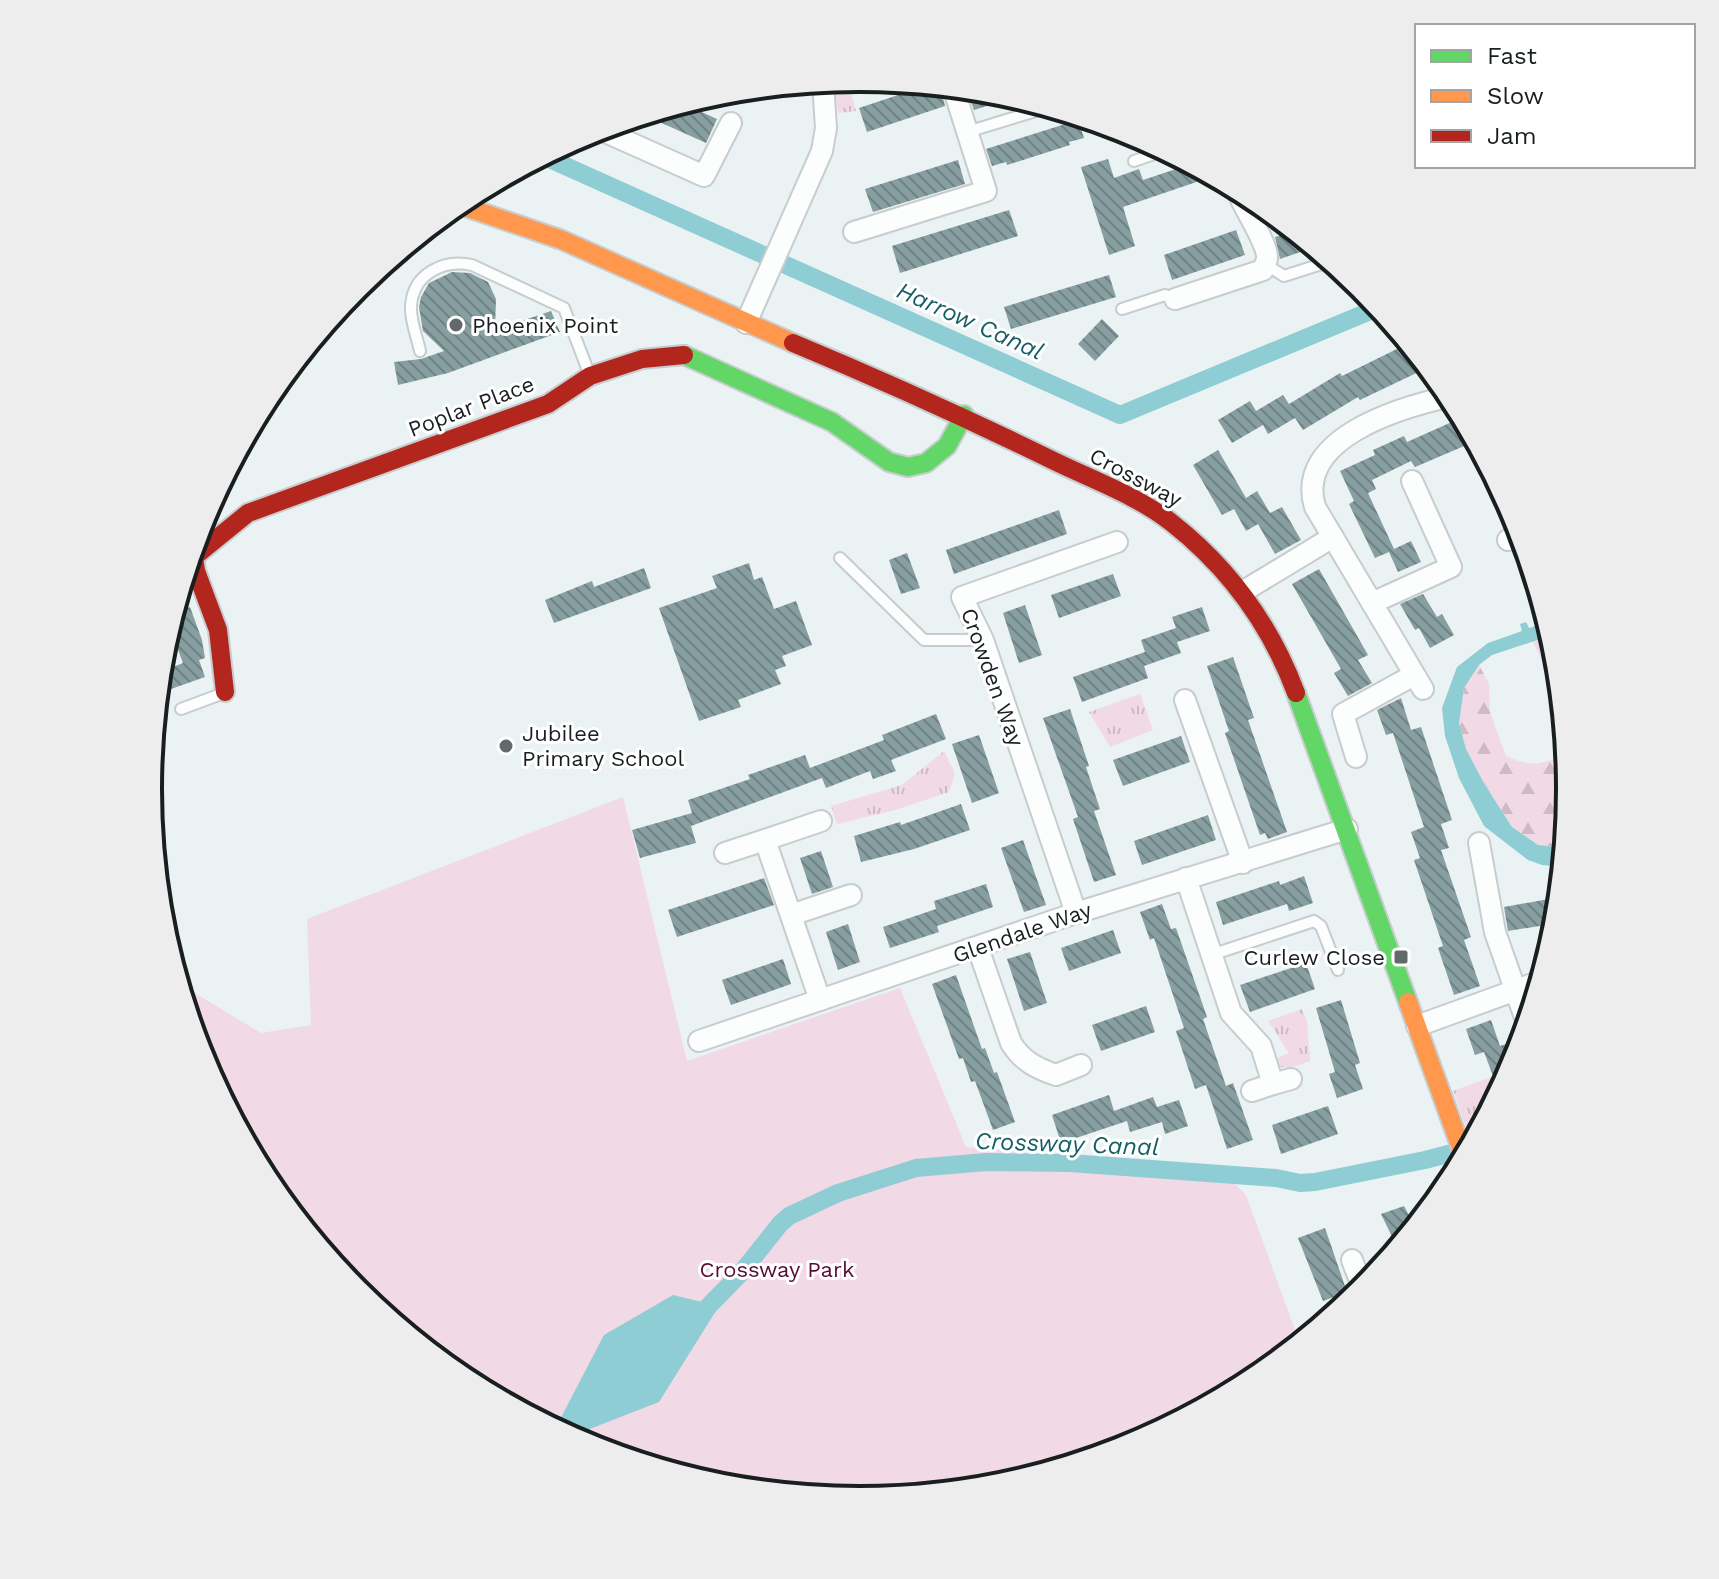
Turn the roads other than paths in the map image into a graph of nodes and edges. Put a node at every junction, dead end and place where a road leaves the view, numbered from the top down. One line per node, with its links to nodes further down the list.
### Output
1 (824, 93): 16 (street)
2 (957, 99): 5 (street)
3 (1029, 113): 5 (lane)
4 (731, 123): 6 (street)
5 (967, 132): 11 (street)
6 (616, 136)
7 (1150, 156): 8 (lane)
8 (1134, 161)
9 (1242, 207): 12 (street)
10 (465, 215): 16 (street, Crossway)
11 (854, 232)
12 (1265, 264): 13 (lane); 14 (street)
13 (1319, 265)
14 (1175, 299): 15 (lane)
15 (1122, 309)
16 (746, 323): 20 (street, Crossway)
17 (420, 351): 18 (lane)
18 (590, 376): 20 (street, Poplar Place); 24 (street, Poplar Place)
19 (1438, 400): 22 (street)
20 (964, 415): 27 (street, Crossway)
21 (1412, 481): 28 (street)
22 (1333, 537): 27 (street); 28 (street)
23 (1117, 542): 29 (street, Crowden Way)
24 (207, 545)
25 (840, 558): 29 (lane)
26 (196, 576): 30 (street, Poplar Place)
27 (1242, 592): 35 (street, Crossway)
28 (1372, 603): 33 (street)
29 (983, 640): 42 (street, Crowden Way)
30 (225, 692): 32 (lane)
31 (1185, 700): 39 (street)
32 (181, 709)
33 (1356, 757)
34 (821, 821): 36 (street)
35 (1347, 829): 39 (street, Glendale Way); 51 (street, Crossway)
36 (765, 840): 38 (street); 43 (street)
37 (1479, 843): 48 (street)
38 (725, 853)
39 (1243, 863): 40 (street, Glendale Way)
40 (1186, 878): 42 (street, Glendale Way); 45 (street)
41 (851, 895): 43 (street)
42 (1076, 913): 44 (street, Glendale Way)
43 (791, 915): 49 (street)
44 (978, 948): 49 (street, Glendale Way); 53 (street)
45 (1211, 955): 46 (lane); 54 (street)
46 (1338, 970)
47 (1528, 985): 48 (street)
48 (1515, 990): 50 (street); 51 (street)
49 (820, 1000): 52 (street, Glendale Way)
50 (1522, 1008)
51 (1417, 1026): 55 (street, Crossway)
52 (699, 1041)
53 (1081, 1065)
54 (1252, 1091)
55 (1460, 1145)
56 (1352, 1260): 57 (street)
57 (1359, 1277)

